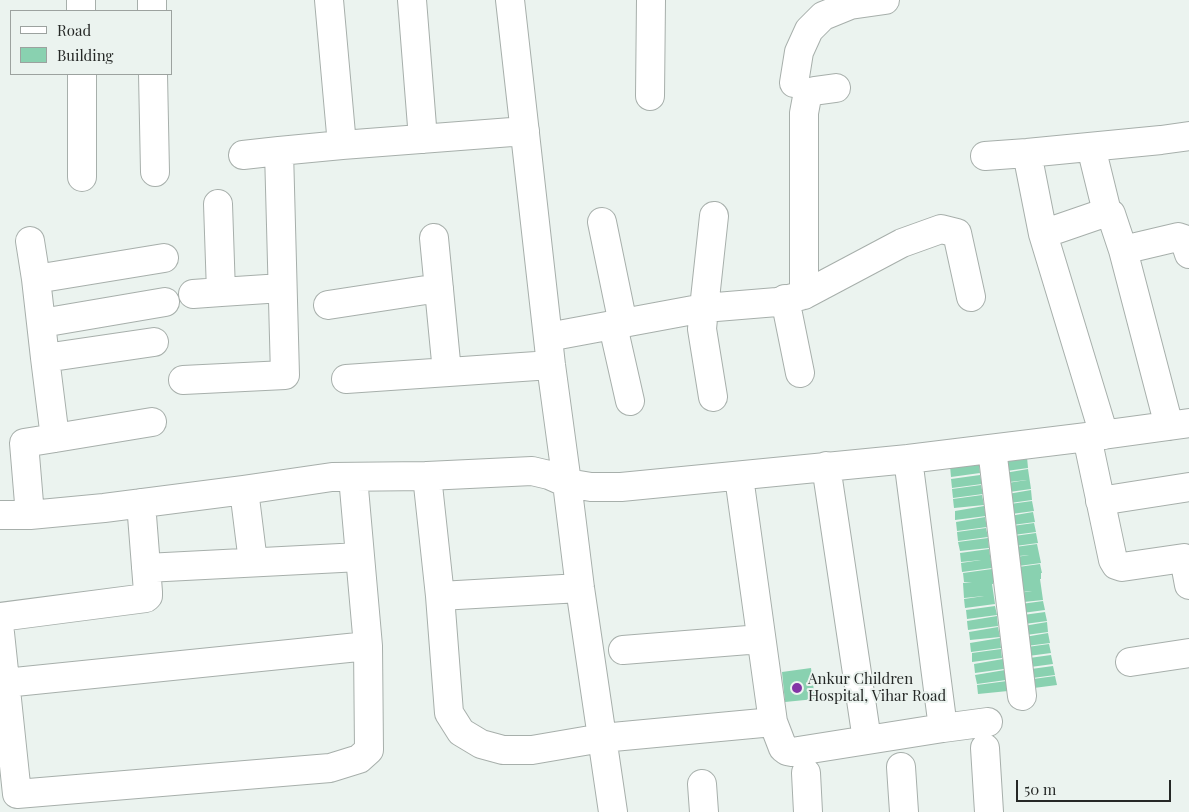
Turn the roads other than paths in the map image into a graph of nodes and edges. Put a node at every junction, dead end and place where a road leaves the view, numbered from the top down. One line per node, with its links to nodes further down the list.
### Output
1 (328, 0): 14 (street)
2 (412, 0): 13 (street)
3 (510, 0): 11 (street)
4 (652, 0): 10 (street)
5 (885, 0): 8 (street)
6 (82, 75): 21 (street)
7 (153, 75): 20 (street)
8 (794, 83)
9 (836, 88): 37 (street)
10 (650, 96)
11 (525, 131): 13 (street); 44 (street)
12 (1189, 136): 15 (street)
13 (423, 139): 14 (street)
14 (342, 145): 16 (street)
15 (1091, 147): 17 (street); 23 (street)
16 (279, 151): 18 (street); 33 (street)
17 (1027, 154): 19 (street); 26 (street)
18 (243, 155)
19 (985, 156)
20 (155, 172)
21 (82, 177)
22 (218, 204): 35 (street)
23 (1107, 212): 26 (street); 29 (street)
24 (714, 216): 41 (street)
25 (602, 222): 43 (street)
26 (1043, 234): 56 (street)
27 (434, 238): 34 (street)
28 (30, 241): 32 (street)
29 (1123, 250): 30 (street); 55 (street)
30 (1189, 254)
31 (164, 258): 32 (street)
32 (36, 279): 42 (street)
33 (282, 288): 35 (street); 51 (street)
34 (440, 288): 40 (street); 48 (street)
35 (221, 292): 36 (street)
36 (193, 294)
37 (795, 297): 38 (street); 41 (street); 49 (street)
38 (971, 297)
39 (166, 302): 42 (street)
40 (328, 305)
41 (704, 308): 43 (street); 52 (street)
42 (42, 323): 46 (street)
43 (618, 325): 44 (street); 53 (street)
44 (548, 337): 47 (street)
45 (154, 342): 46 (street)
46 (45, 358): 57 (street)
47 (551, 365): 48 (street); 64 (street)
48 (447, 372): 50 (street)
49 (800, 374)
50 (346, 379)
51 (183, 380)
52 (713, 397)
53 (630, 401)
54 (152, 422): 57 (street)
55 (1179, 425): 56 (street)
56 (1096, 436): 58 (street); 67 (street)
57 (55, 438): 70 (street)
58 (992, 449): 59 (street); 86 (street)
59 (908, 459): 60 (street); 88 (street)
60 (826, 466): 62 (street); 90 (street)
61 (427, 476): 63 (street); 64 (street); 77 (street)
62 (739, 476): 64 (street); 80 (street)
63 (353, 477): 66 (street); 71 (street)
64 (567, 483): 76 (street)
65 (1189, 487): 67 (street)
66 (244, 490): 68 (street); 73 (street)
67 (1100, 501): 72 (street)
68 (141, 503): 70 (street); 74 (street)
69 (0, 515): 70 (street)
70 (30, 515)
71 (360, 556): 73 (street); 81 (street)
72 (1187, 558): 75 (street)
73 (253, 562): 74 (street)
74 (146, 568): 78 (street)
75 (1189, 585)
76 (580, 588): 77 (street); 89 (street)
77 (440, 596): 89 (street)
78 (0, 617)
79 (0, 633): 85 (street)
80 (761, 639): 82 (street); 87 (street)
81 (368, 646): 85 (street); 94 (street)
82 (623, 650)
83 (1189, 653): 84 (street)
84 (1130, 662)
85 (4, 683): 94 (street)
86 (1022, 696)
87 (773, 722): 89 (street); 90 (street)
88 (943, 728): 90 (street); 99 (street)
89 (602, 738): 95 (street)
90 (867, 740)
91 (901, 767): 98 (street)
92 (806, 774): 97 (street)
93 (702, 784): 96 (street)
94 (12, 800)
95 (614, 812)
96 (704, 812)
97 (808, 812)
98 (904, 812)
99 (989, 812)

